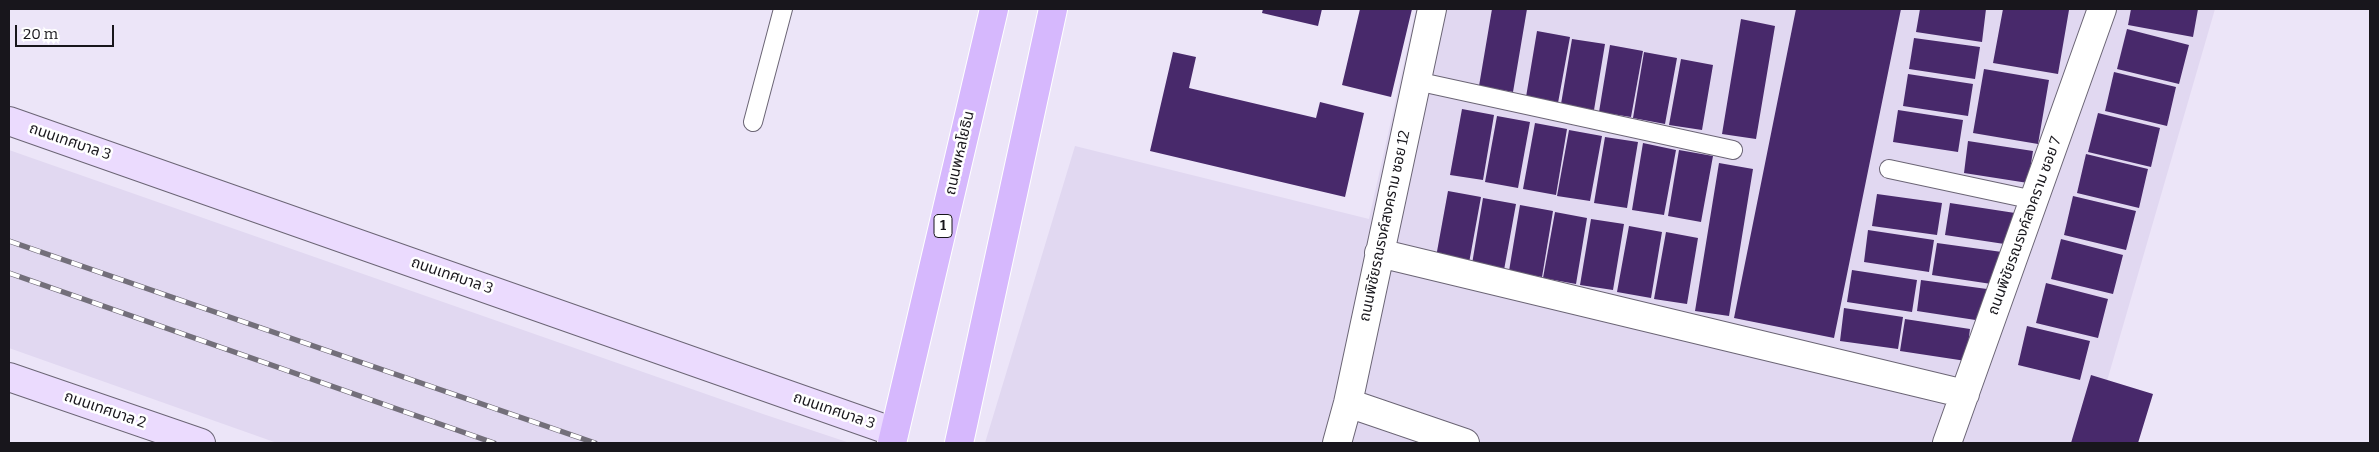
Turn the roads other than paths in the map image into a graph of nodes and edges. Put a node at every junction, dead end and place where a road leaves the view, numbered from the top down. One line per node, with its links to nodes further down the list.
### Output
1 (783, 9): 8 (lane)
2 (994, 9): 17 (main road, ถนนพหลโยธิน / 1)
3 (1053, 9): 19 (main road)
4 (1432, 9): 6 (street, ถนนพิชัยรณรงค์สงคราม ซอย 12)
5 (2102, 9): 11 (street, ถนนพิชัยรณรงค์สงคราม ซอย 7)
6 (1416, 81): 9 (lane); 12 (street, ถนนพิชัยรณรงค์สงคราม ซอย 12)
7 (9, 121): 17 (street, ถนนเทศบาล 3)
8 (753, 122)
9 (1733, 150)
10 (1889, 169): 11 (lane)
11 (2034, 200): 14 (street, ถนนพิชัยรณรงค์สงคราม ซอย 7)
12 (1380, 253): 14 (street); 15 (street, ถนนพิชัยรณรงค์สงคราม ซอย 12)
13 (9, 377): 16 (street, ถนนเทศบาล 2)
14 (1965, 394): 22 (street, ถนนพิชัยรณรงค์สงคราม ซอย 7)
15 (1348, 403): 20 (street, ถนนพิชัยรณรงค์สงคราม ซอย 12); 21 (street)
16 (164, 437): 18 (street, ถนนเทศบาล 2)
17 (893, 438)
18 (200, 443)
19 (959, 443)
20 (1337, 443)
21 (1465, 443)
22 (1947, 443)

